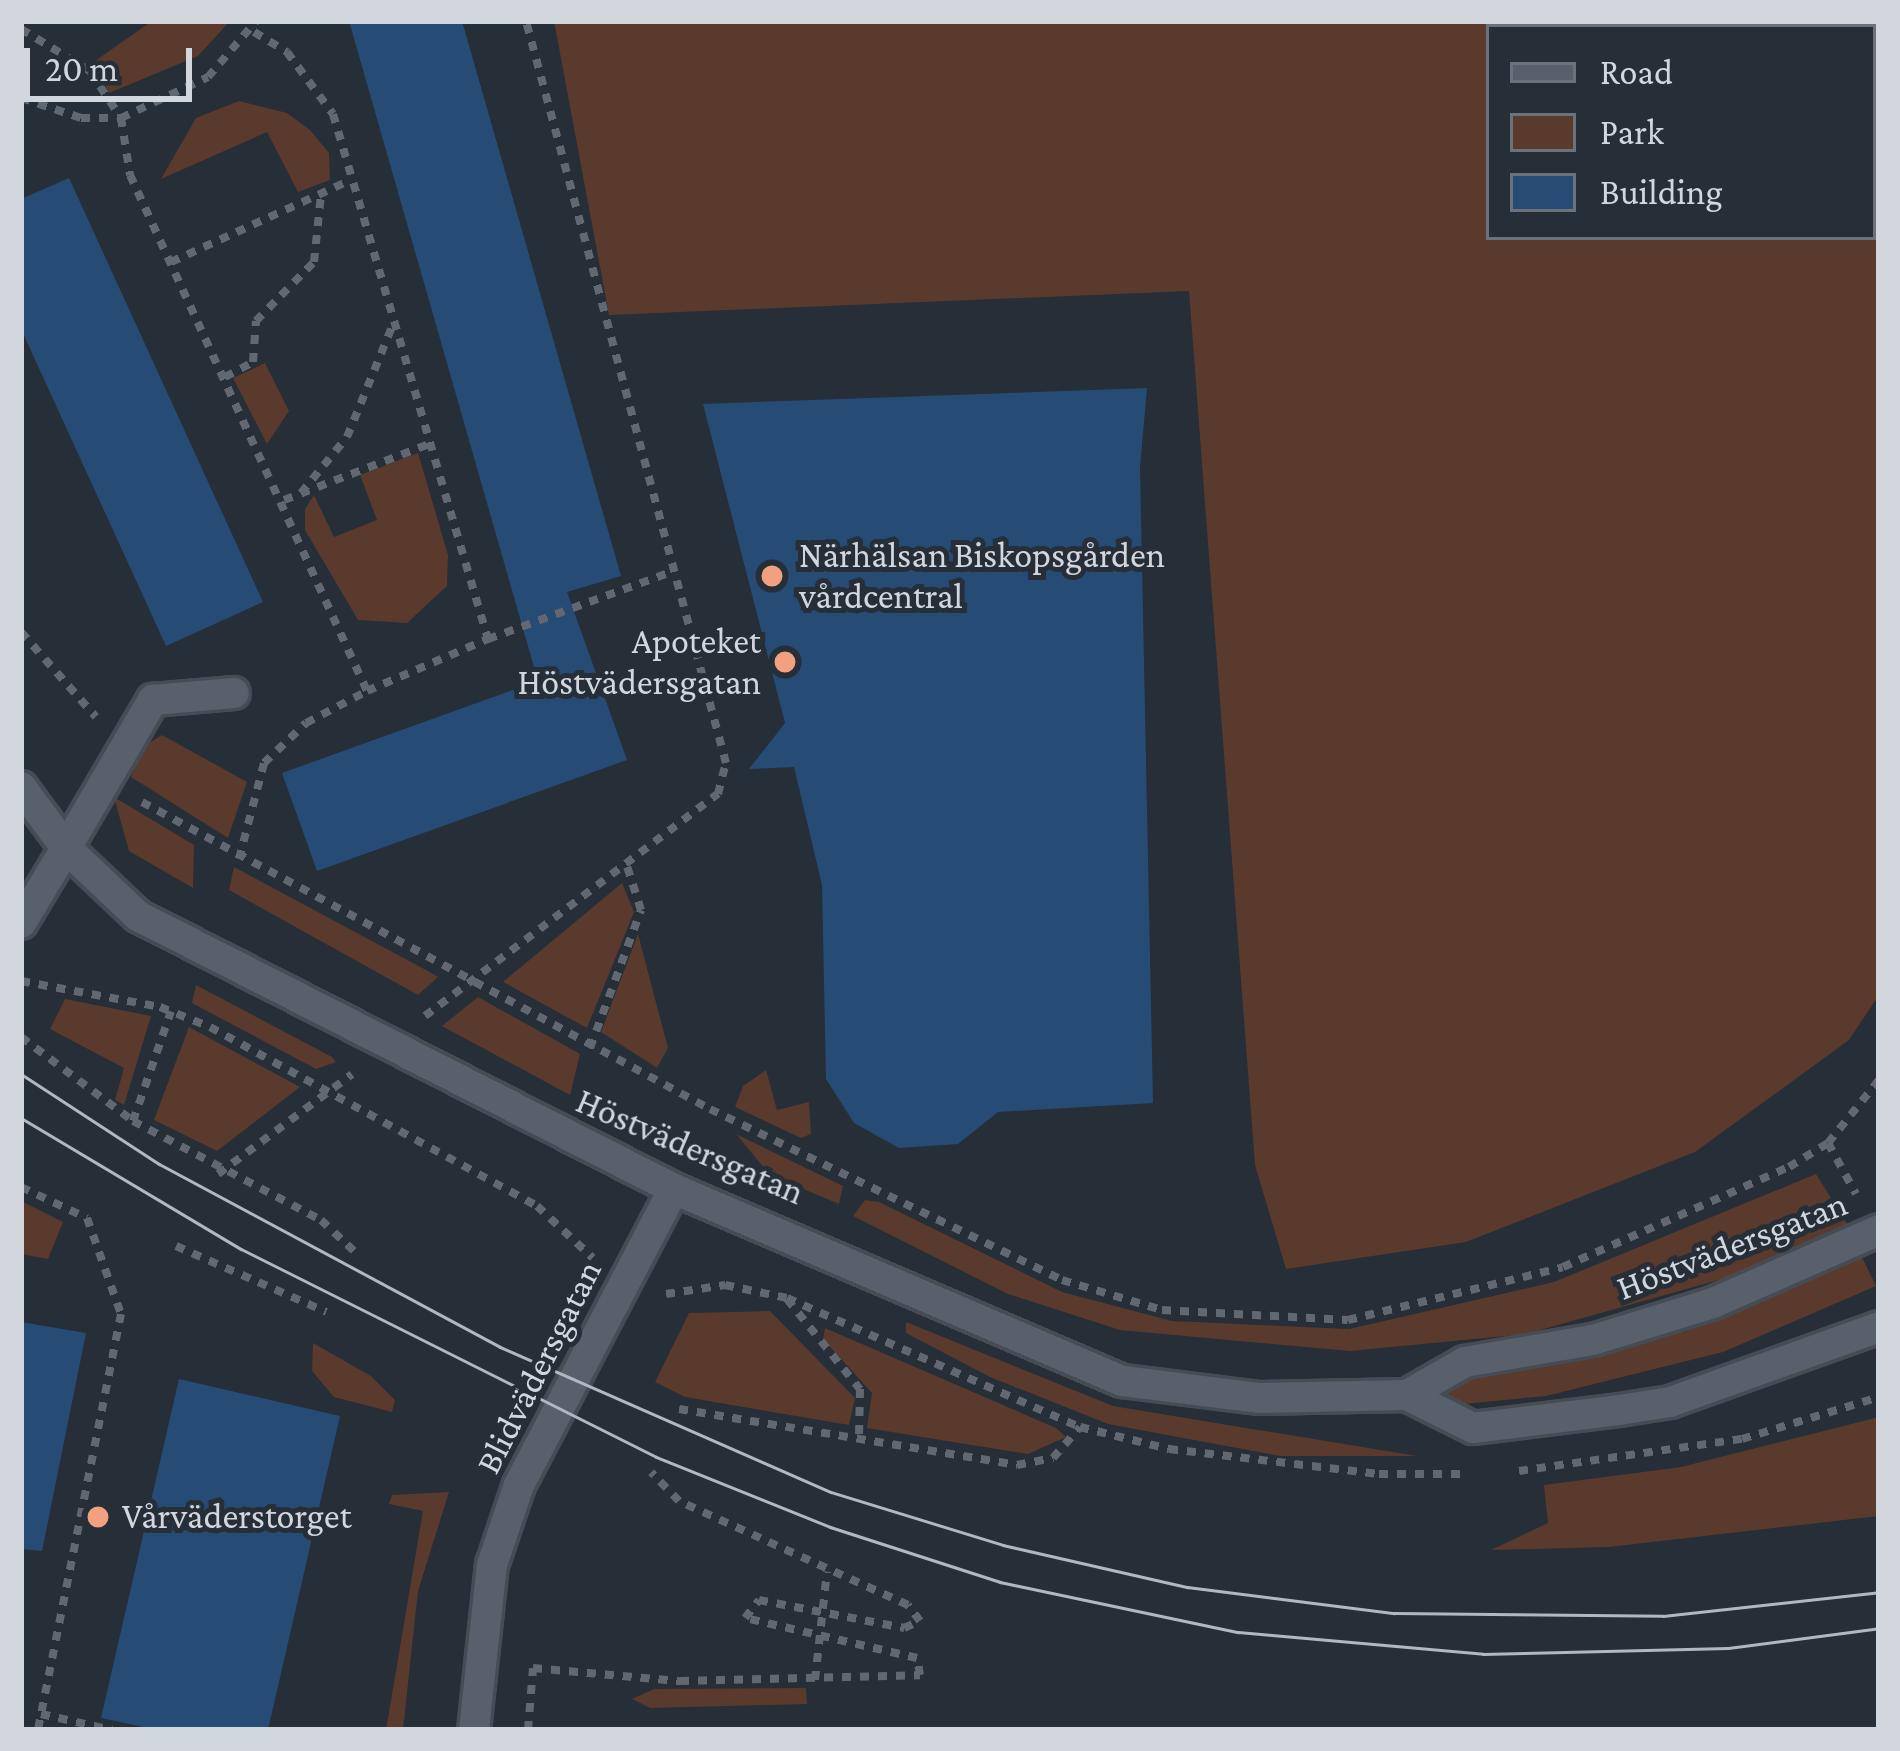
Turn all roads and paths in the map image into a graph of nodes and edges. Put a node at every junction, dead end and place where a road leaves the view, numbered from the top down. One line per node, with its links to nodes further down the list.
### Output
1 (526, 21): 14 (path)
2 (255, 26): 5 (path); 9 (path)
3 (21, 29): 5 (path)
4 (21, 98): 5 (path)
5 (121, 118): 8 (path)
6 (349, 181): 7 (path)
7 (321, 194): 8 (path); 10 (path)
8 (171, 262): 10 (path)
9 (394, 320): 11 (path); 12 (path)
10 (225, 376): 13 (path)
11 (432, 443): 12 (path); 16 (path)
12 (302, 493): 13 (path)
13 (284, 500): 17 (path)
14 (668, 573): 16 (path); 24 (path)
15 (21, 632): 19 (path)
16 (488, 639): 17 (path)
17 (367, 691): 23 (path)
18 (233, 693): 19 (street)
19 (121, 745): 20 (street)
20 (101, 778): 22 (street); 23 (path)
21 (21, 787): 22 (street, Höstvädersgatan)
22 (66, 848): 25 (street); 30 (street, Höstvädersgatan)
23 (239, 860): 27 (path)
24 (628, 866): 27 (path); 31 (path)
25 (21, 922)
26 (21, 980): 28 (path)
27 (470, 981): 30 (path); 31 (path)
28 (170, 1011): 33 (path); 34 (path)
29 (21, 1037): 34 (path)
30 (388, 1045): 33 (path); 37 (street, Höstvädersgatan)
31 (590, 1048): 32 (path)
32 (1879, 1080)
33 (331, 1091): 35 (path); 41 (path)
34 (133, 1121): 35 (path)
35 (221, 1170): 40 (path)
36 (21, 1187): 53 (path)
37 (674, 1189): 41 (street, Blidvädersgatan); 45 (street, Höstvädersgatan)
38 (1879, 1230): 45 (street, Höstvädersgatan)
39 (176, 1246): 43 (path)
40 (356, 1253)
41 (630, 1276): 42 (path); 56 (street, Blidvädersgatan)
42 (787, 1298): 47 (path); 47 (path)
43 (326, 1312)
44 (1879, 1327): 45 (street, Höstvädersgatan)
45 (1407, 1395)
46 (679, 1409): 47 (path)
47 (859, 1438)
48 (651, 1472): 49 (path)
49 (827, 1571): 50 (path); 50 (path)
50 (819, 1610): 51 (path); 51 (path)
51 (814, 1641): 52 (path); 52 (path)
52 (815, 1680): 57 (path)
53 (41, 1714): 54 (path); 55 (path)
54 (38, 1730)
55 (112, 1730)
56 (474, 1730)
57 (528, 1730)

